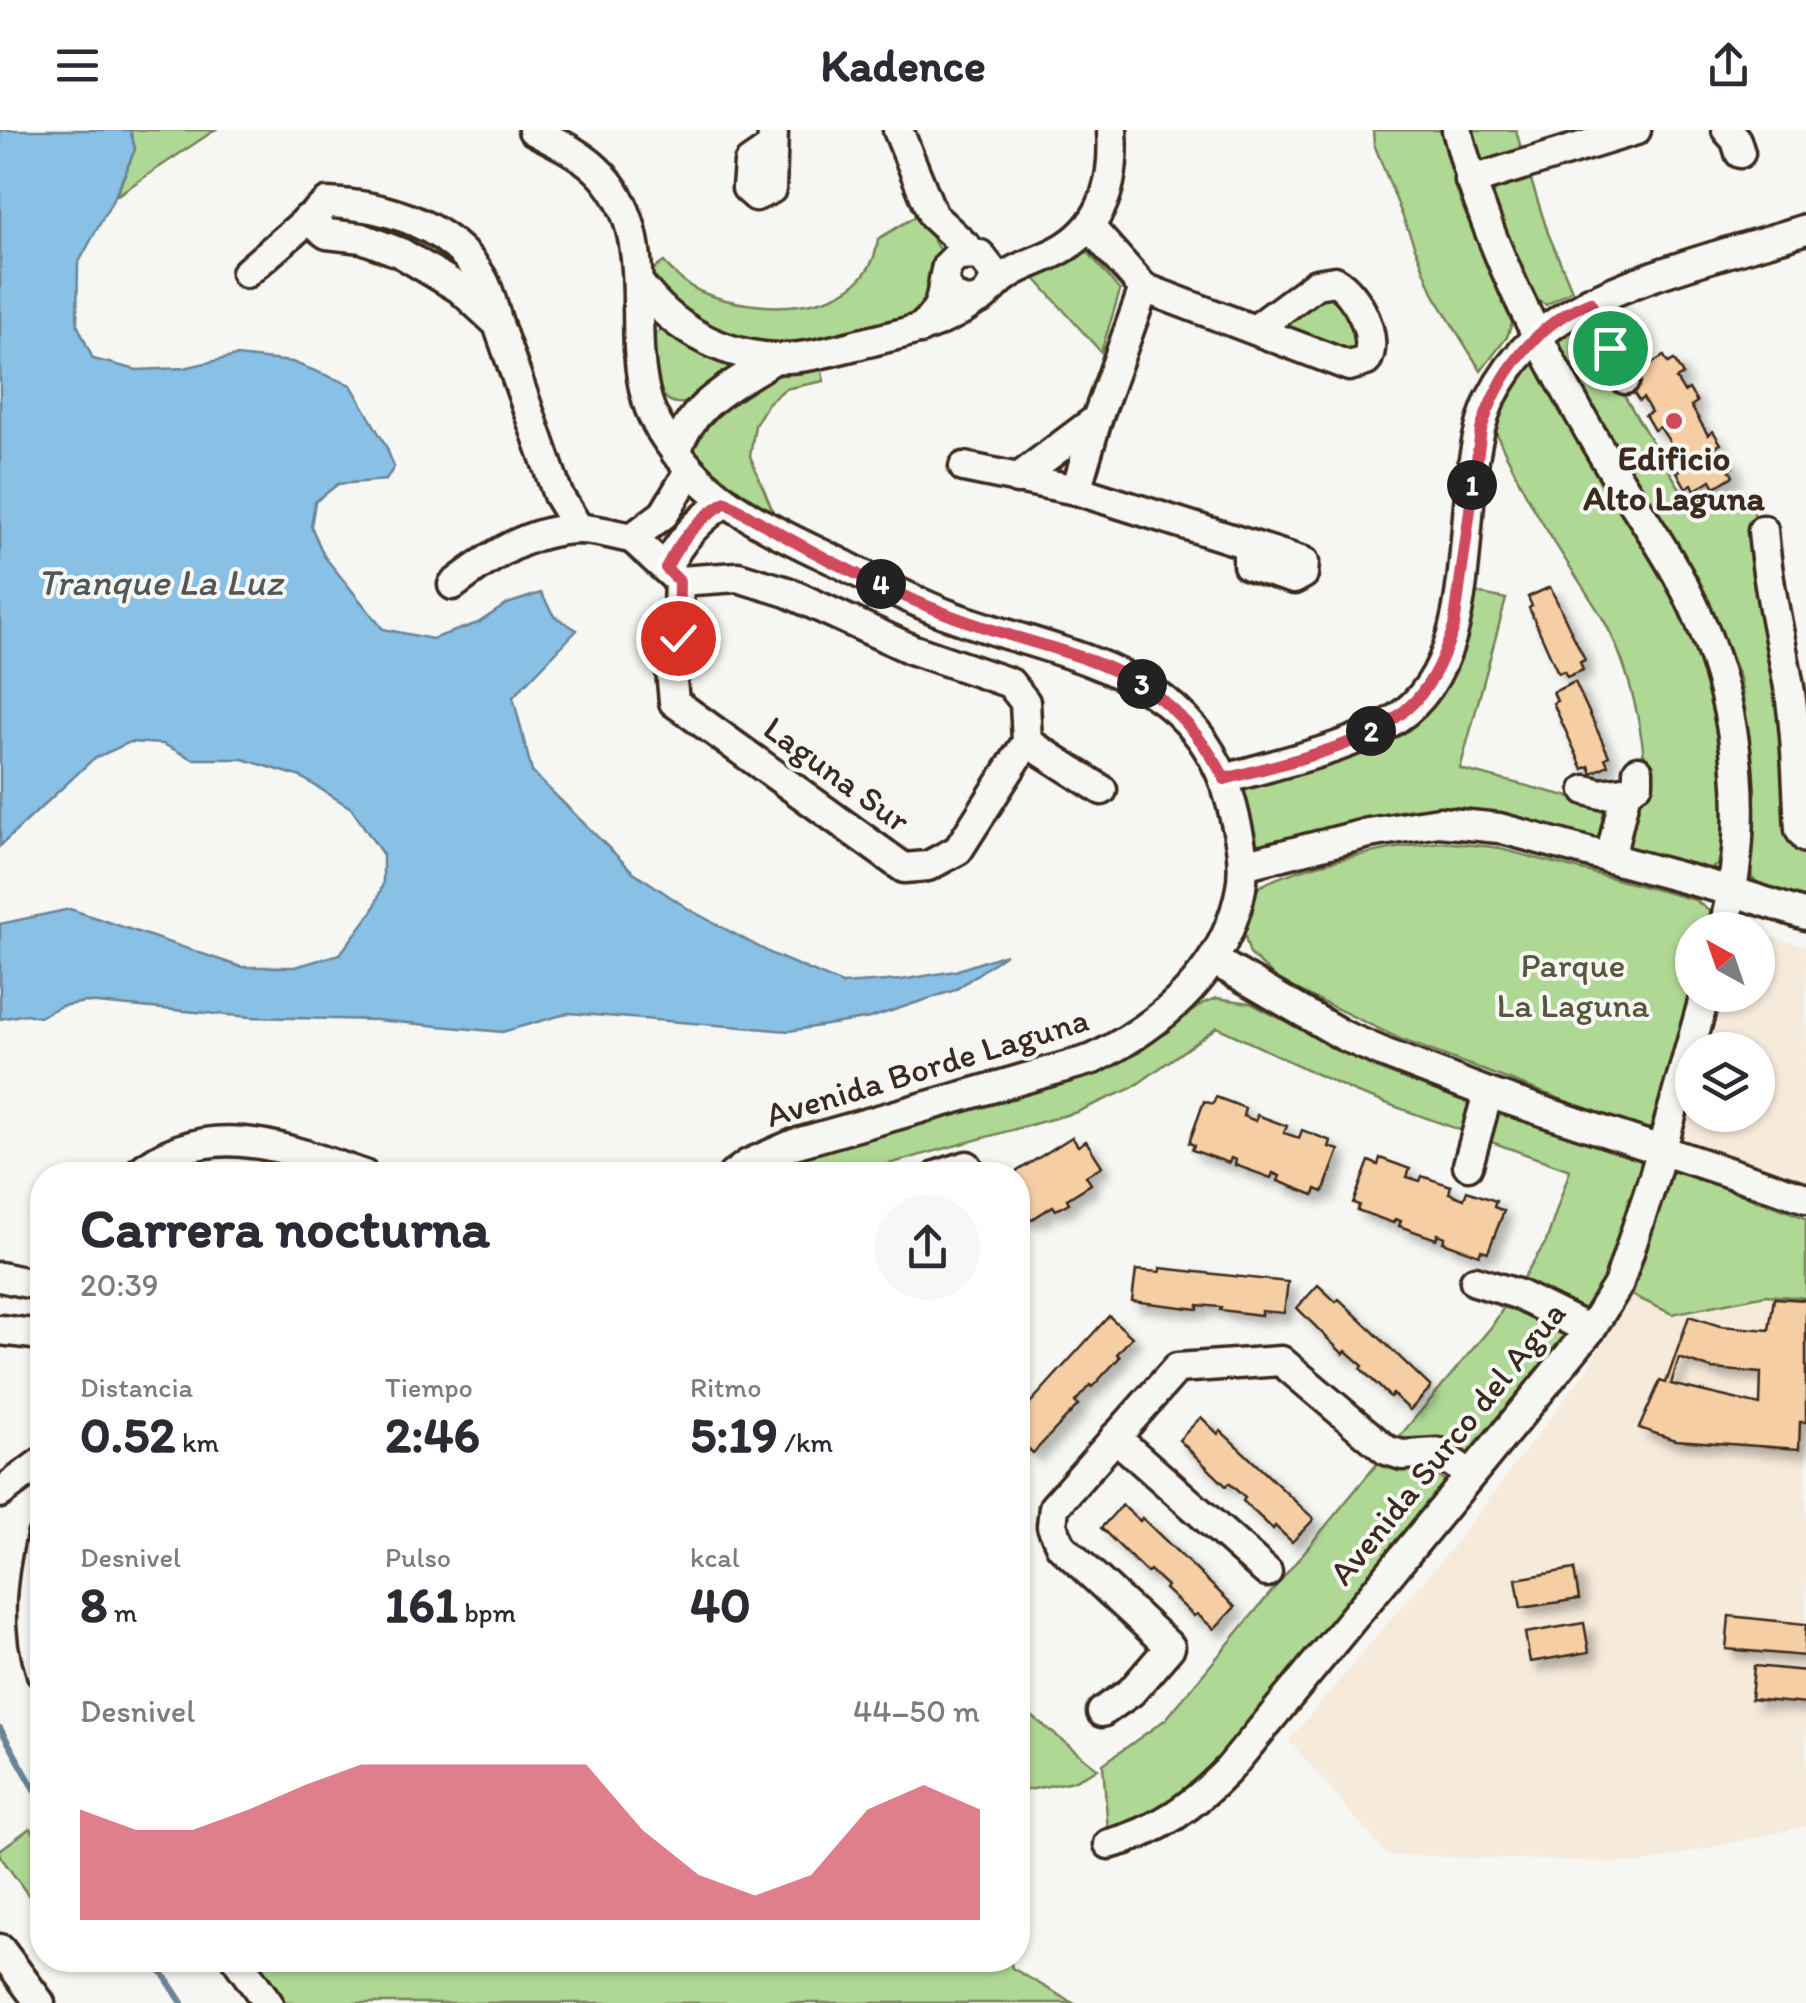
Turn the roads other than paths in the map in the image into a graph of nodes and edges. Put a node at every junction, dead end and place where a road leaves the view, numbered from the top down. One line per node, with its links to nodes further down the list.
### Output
1 (532, 130): 12 (street, Avenida Borde Laguna)
2 (898, 130): 10 (street)
3 (1112, 130): 7 (street)
4 (1457, 130): 6 (street)
5 (1636, 130): 6 (street)
6 (1470, 181): 20 (street)
7 (1090, 227): 9 (street); 13 (street)
8 (1806, 229): 15 (street)
9 (1064, 247): 10 (street); 14 (street)
10 (964, 265): 14 (street); 14 (street); 19 (street)
11 (246, 272): 31 (street)
12 (638, 282): 16 (street); 17 (street, Avenida Borde Laguna)
13 (1144, 288): 18 (street); 25 (street)
14 (982, 296): 19 (street)
15 (1590, 302): 20 (street); 22 (street)
16 (675, 323): 17 (street); 21 (street)
17 (638, 329): 23 (street, Avenida Borde Laguna)
18 (1256, 329)
19 (919, 330): 21 (street)
20 (1538, 336): 38 (street); 44 (street)
21 (774, 358): 24 (street)
22 (1625, 379)
23 (647, 401): 24 (street); 26 (street, Avenida Borde Laguna)
24 (694, 414): 26 (street)
25 (1097, 419): 28 (street); 29 (street)
26 (683, 461): 30 (street, Avenida Borde Laguna); 33 (street)
27 (964, 467): 28 (street)
28 (1018, 479): 29 (street)
29 (1076, 490): 34 (street)
30 (726, 502): 35 (street); 38 (street, Avenida Borde Laguna)
31 (579, 528): 33 (street); 36 (street)
32 (1764, 530): 41 (street)
33 (632, 538): 35 (street)
34 (1248, 547)
35 (672, 574): 37 (street); 37 (street, Laguna Sur)
36 (453, 584)
37 (1027, 742): 39 (street)
38 (1225, 779): 43 (street, Avenida Borde Laguna)
39 (1102, 790)
40 (1586, 790): 42 (street)
41 (1806, 838)
42 (1610, 858): 43 (street); 44 (street)
43 (1243, 866): 47 (street, Avenida Borde Laguna)
44 (1732, 891): 45 (street); 46 (street)
45 (1727, 912)
46 (1806, 915)
47 (1232, 921): 48 (street, Avenida Borde Laguna); 49 (street)
48 (1215, 961): 49 (street); 50 (street, Avenida Borde Laguna)
49 (1256, 986): 50 (street); 52 (street)
50 (1181, 997): 56 (street, Avenida Borde Laguna)
51 (1700, 1012): 53 (street, Avenida Surco del Agua)
52 (1488, 1093): 53 (street); 57 (street)
53 (1662, 1148): 58 (street); 63 (street, Avenida Surco del Agua)
54 (154, 1162): 55 (street)
55 (323, 1162)
56 (753, 1162)
57 (1468, 1165)
58 (1806, 1198)
59 (0, 1278): 61 (street)
60 (1475, 1280): 63 (street)
61 (30, 1284)
62 (0, 1330): 64 (street)
63 (1590, 1330): 67 (street, Avenida Surco del Agua)
64 (30, 1333)
65 (1115, 1438): 67 (street); 69 (street); 70 (street)
66 (30, 1471): 68 (street)
67 (1465, 1479): 71 (street, Avenida Surco del Agua)
68 (0, 1493)
69 (1267, 1572)
70 (1102, 1712)
71 (1109, 1844)
72 (0, 1949): 74 (street)
73 (246, 1972): 75 (street)
74 (40, 2003)
75 (268, 2003)

